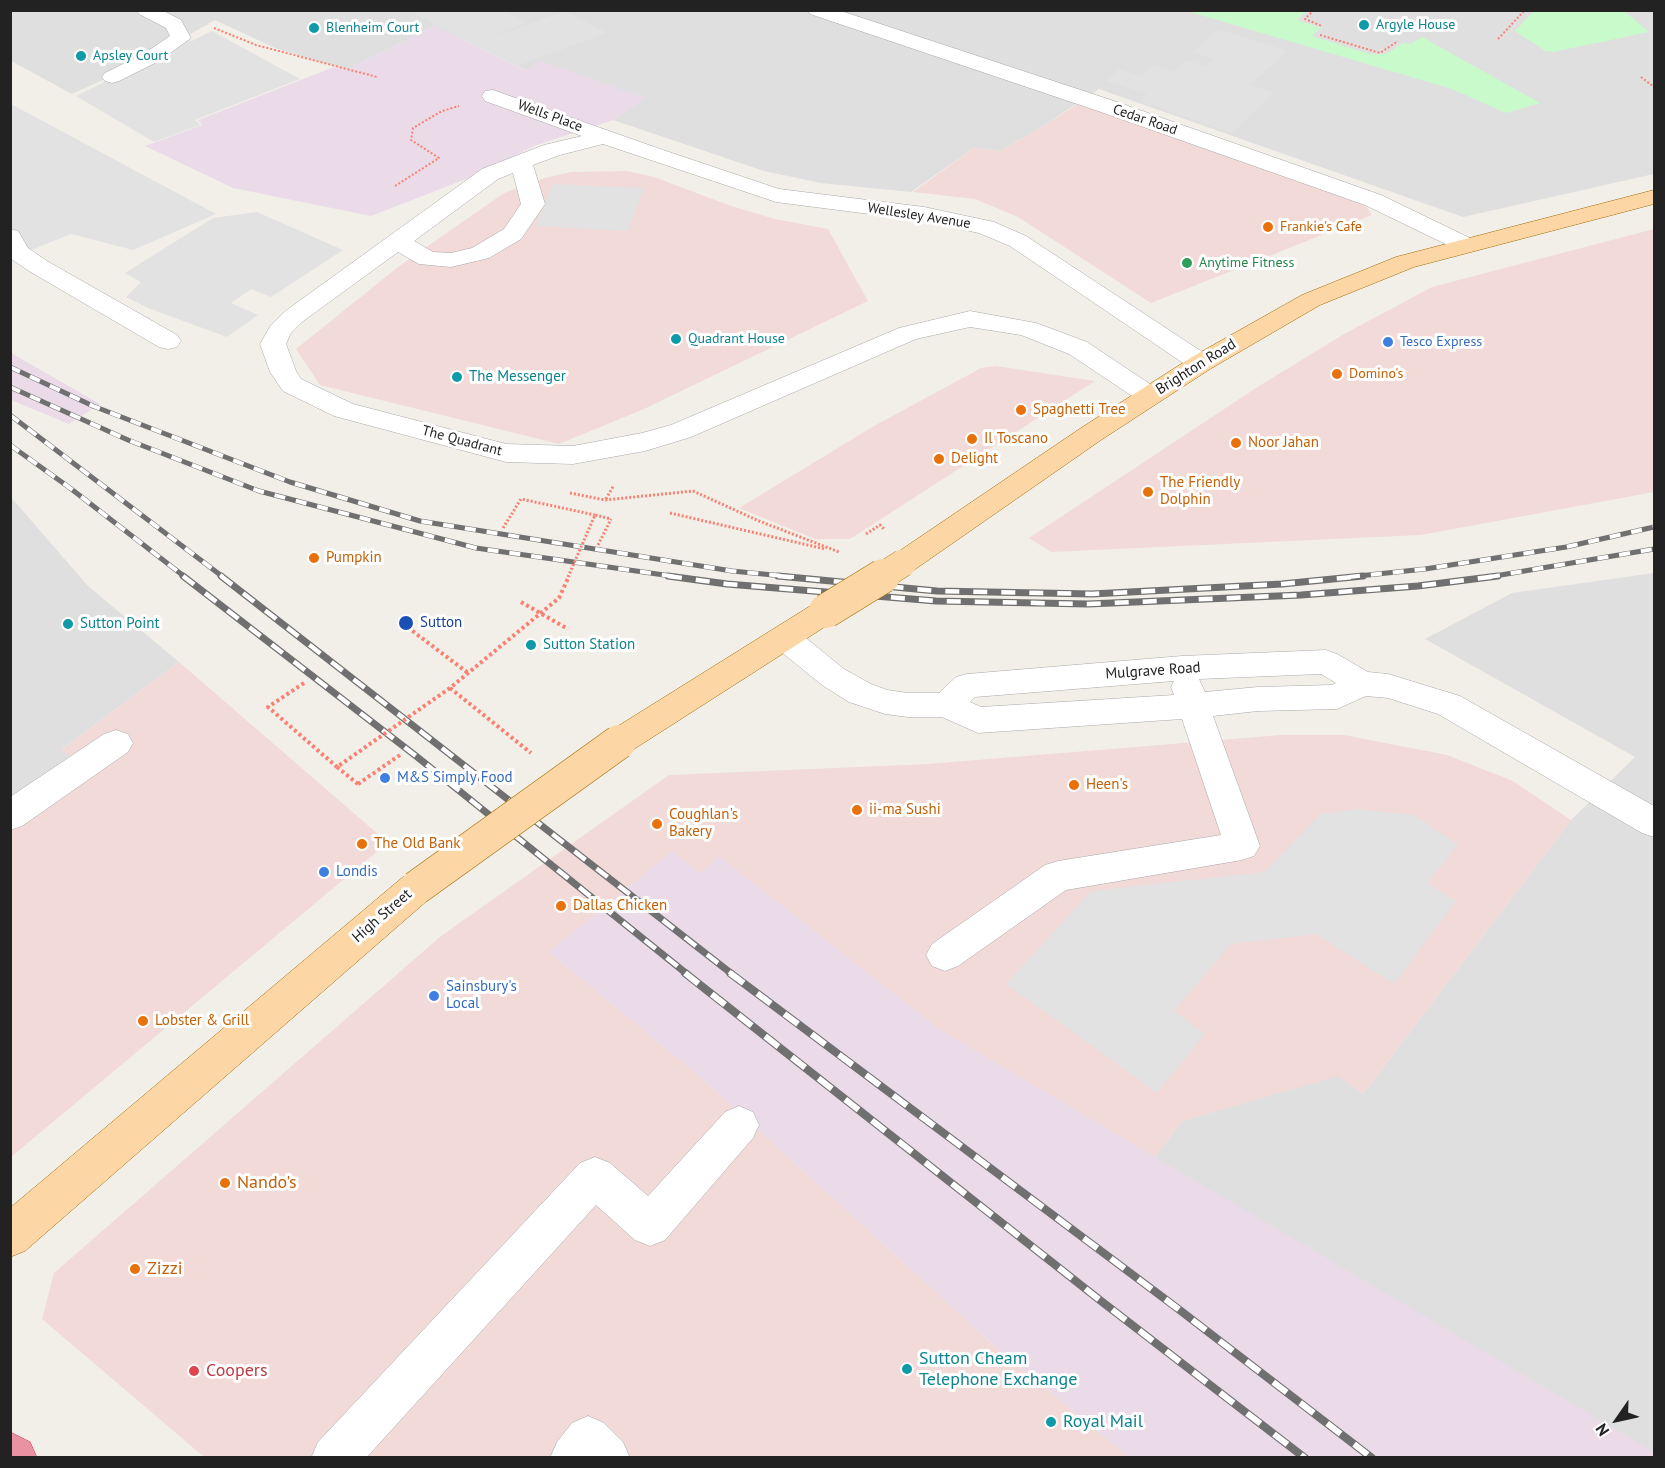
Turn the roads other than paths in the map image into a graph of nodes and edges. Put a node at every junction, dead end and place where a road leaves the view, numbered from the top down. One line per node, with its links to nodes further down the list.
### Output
1 (146, 10): 3 (street)
2 (817, 10): 10 (street, Cedar Road)
3 (112, 77)
4 (493, 96): 5 (street, Wells Place)
5 (608, 136): 6 (street, The Quadrant); 12 (street, Wellesley Avenue)
6 (521, 161): 9 (street, The Quadrant); 9 (street)
7 (1654, 197): 10 (main road, Brighton Road)
8 (10, 236): 11 (street)
9 (399, 242): 13 (street, The Quadrant)
10 (1466, 245): 12 (main road, Brighton Road)
11 (168, 341)
12 (1200, 363): 13 (main road, Brighton Road)
13 (1150, 396): 14 (main road, Brighton Road, bridge)
14 (785, 638): 17 (street); 24 (main road, High Street, bridge)
15 (1182, 668): 16 (street, Mulgrave Road); 17 (street, Mulgrave Road); 18 (street)
16 (1362, 683): 18 (street); 21 (street, Mulgrave Road)
17 (946, 705): 18 (street)
18 (1194, 706): 22 (street)
19 (116, 743): 20 (street)
20 (10, 816)
21 (1654, 823)
22 (945, 955)
23 (739, 1125): 25 (street)
24 (10, 1236)
25 (334, 1458)
26 (573, 1458): 27 (street)
27 (607, 1458)

